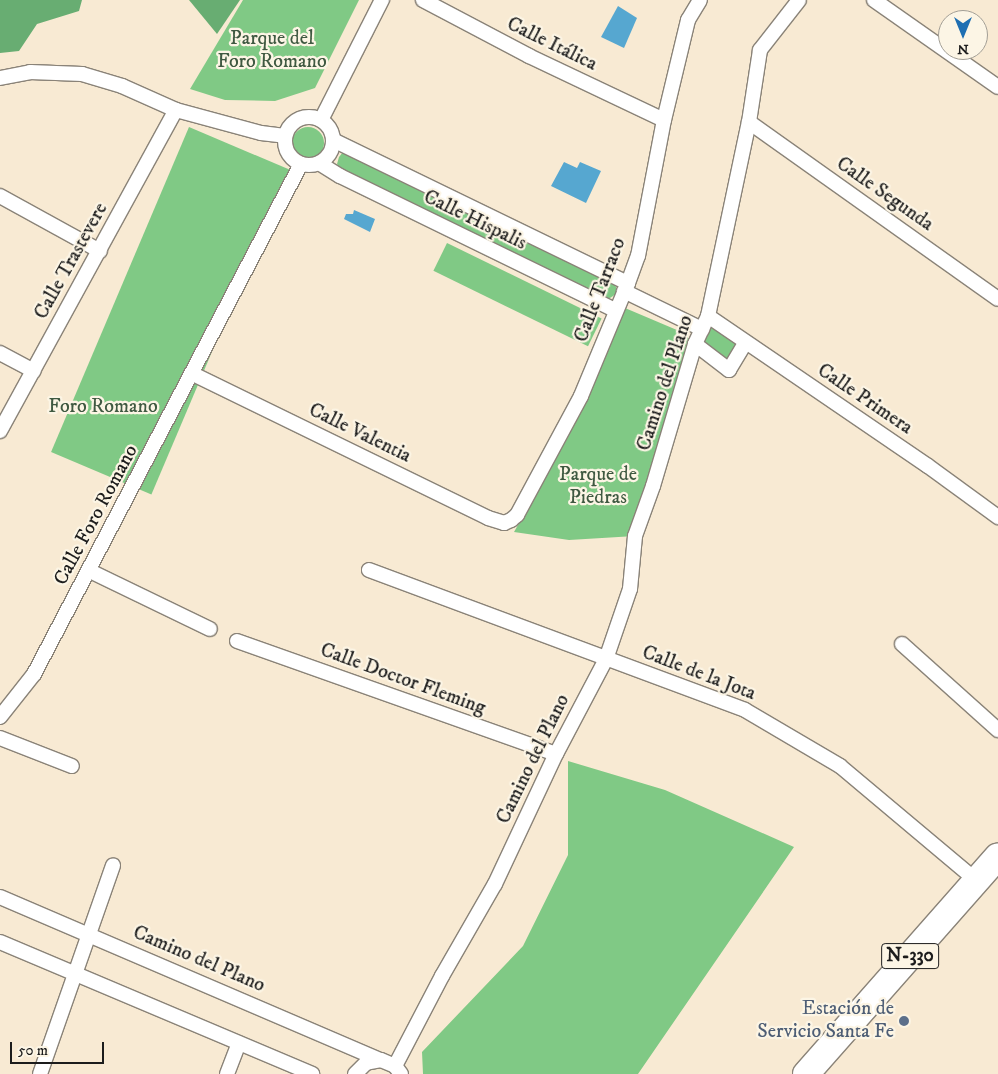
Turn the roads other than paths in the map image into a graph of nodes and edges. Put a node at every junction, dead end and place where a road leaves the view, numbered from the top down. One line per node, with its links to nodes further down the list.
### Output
1 (382, 0): 9 (street)
2 (423, 0): 10 (street, Calle Itálica)
3 (700, 0): 10 (street, Calle Tarraco)
4 (799, 0): 11 (street, Camino del Plano)
5 (874, 0): 7 (street)
6 (0, 78): 8 (street)
7 (998, 87)
8 (176, 110): 12 (street); 17 (street, Calle Trastevere)
9 (321, 120): 12 (street); 13 (street)
10 (664, 120): 18 (street, Calle Tarraco)
11 (749, 122): 19 (street, Calle Segunda); 21 (street, Camino del Plano)
12 (285, 136): 14 (street)
13 (333, 140): 15 (street); 18 (street, Calle Hispalis)
14 (301, 164): 15 (street); 26 (street, Calle Foro Romano)
15 (319, 164): 20 (street, Calle Hispalis)
16 (0, 196): 17 (street)
17 (100, 250): 25 (street, Calle Trastevere)
18 (626, 287): 20 (street, Calle Tarraco); 21 (street, Calle Hispalis)
19 (998, 299)
20 (615, 310): 29 (street, Calle Tarraco)
21 (705, 323): 22 (street, Calle Primera); 23 (street, Camino del Plano)
22 (745, 343): 23 (street); 28 (street, Calle Primera)
23 (695, 344): 35 (street, Camino del Plano)
24 (0, 354): 25 (street)
25 (34, 371): 27 (street, Calle Trastevere)
26 (193, 374): 29 (street, Calle Valentia); 31 (street, Calle Foro Romano)
27 (0, 431)
28 (998, 517)
29 (511, 520)
30 (369, 570): 35 (street, Calle de la Jota)
31 (90, 571): 32 (street); 36 (street, Calle Foro Romano)
32 (210, 629)
33 (237, 641): 39 (street, Calle Doctor Fleming)
34 (902, 644): 37 (street)
35 (606, 659): 39 (street, Camino del Plano); 43 (street, Calle de la Jota)
36 (0, 717)
37 (998, 730)
38 (0, 738): 40 (street)
39 (556, 754): 50 (street, Camino del Plano)
40 (72, 766)
41 (998, 856): 43 (highway, N-330)
42 (113, 866): 45 (street)
43 (977, 881): 55 (highway, N-330)
44 (0, 897): 45 (street, Camino del Plano)
45 (88, 933): 47 (street); 49 (street, Camino del Plano)
46 (0, 942): 47 (street)
47 (74, 972): 48 (street); 51 (street)
48 (239, 1043): 52 (street); 53 (street)
49 (381, 1060): 50 (street, Camino del Plano); 54 (street)
50 (398, 1070)
51 (40, 1074)
52 (227, 1074)
53 (312, 1074)
54 (355, 1074)
55 (806, 1074)

